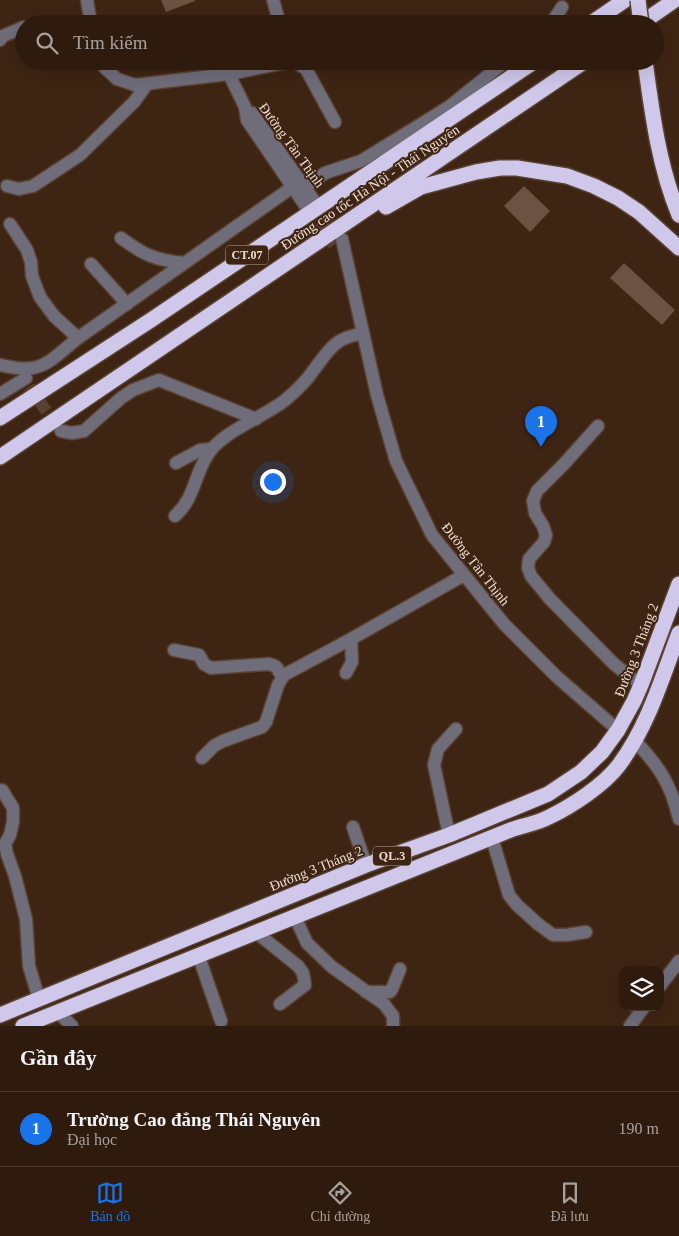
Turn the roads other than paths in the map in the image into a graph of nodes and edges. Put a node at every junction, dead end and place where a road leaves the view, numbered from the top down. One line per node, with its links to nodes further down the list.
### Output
1 (88, 0): 8 (street)
2 (273, 0): 9 (street)
3 (611, 0): 11 (highway)
4 (625, 0): 12 (highway)
5 (638, 0): 13 (highway, bridge)
6 (675, 0): 14 (highway)
7 (562, 7): 10 (street)
8 (90, 15)
9 (277, 15)
10 (557, 15)
11 (590, 15)
12 (603, 15)
13 (640, 15)
14 (654, 15)
15 (15, 31): 16 (street)
16 (0, 40)
17 (107, 70): 26 (street)
18 (249, 70): 25 (street)
19 (307, 70): 28 (street)
20 (495, 70): 29 (street)
21 (519, 70): 27 (highway)
22 (522, 70): 27 (highway, Đường cao tốc Hà Nội - Thái Nguyên / CT.07)
23 (572, 70): 42 (highway, Đường cao tốc Hà Nội - Thái Nguyên / CT.07)
24 (646, 70): 32 (highway)
25 (229, 74): 26 (street); 29 (street, Đường Tân Thịnh)
26 (147, 84): 30 (street)
27 (493, 90): 46 (highway, Đường cao tốc Hà Nội - Thái Nguyên / CT.07)
28 (335, 122)
29 (299, 185): 31 (street, Đường Tân Thịnh); 37 (street)
30 (7, 186)
31 (311, 205)
32 (679, 215)
33 (10, 224): 41 (street)
34 (121, 238): 37 (street)
35 (338, 242): 40 (street, Đường Tân Thịnh)
36 (679, 248): 42 (highway)
37 (184, 263): 39 (street)
38 (90, 264): 39 (street)
39 (127, 304): 41 (street)
40 (363, 333): 47 (street); 54 (street, Đường Tân Thịnh)
41 (78, 338): 44 (street)
42 (167, 344): 51 (highway, Đường cao tốc Hà Nội - Thái Nguyên / CT.07)
43 (0, 365): 44 (street)
44 (26, 378): 45 (street)
45 (1, 396)
46 (0, 418)
47 (256, 419): 49 (street); 50 (street)
48 (598, 426): 61 (street)
49 (61, 431)
50 (212, 449): 52 (street); 53 (street)
51 (0, 457)
52 (176, 463)
53 (175, 516)
54 (464, 575): 57 (street); 63 (street, Đường Tân Thịnh)
55 (679, 584): 61 (highway, Đường 3 Tháng 2 / QL.3)
56 (679, 633): 64 (highway, QL.3)
57 (351, 639): 59 (street); 60 (street)
58 (174, 650): 60 (street)
59 (346, 673)
60 (284, 675): 65 (street)
61 (641, 686): 63 (highway, Đường 3 Tháng 2 / QL.3)
62 (456, 729): 71 (street)
63 (618, 730): 67 (highway, Đường 3 Tháng 2 / QL.3)
64 (635, 742): 68 (street); 70 (highway, QL.3)
65 (202, 758)
66 (2, 790): 82 (street)
67 (506, 812): 70 (highway); 71 (highway, Đường 3 Tháng 2 / QL.3)
68 (679, 819)
69 (353, 827): 73 (street)
70 (513, 829): 72 (highway, QL.3)
71 (449, 835): 73 (highway, Đường 3 Tháng 2 / QL.3)
72 (492, 838): 74 (highway, QL.3); 75 (street)
73 (366, 865): 82 (highway, Đường 3 Tháng 2 / QL.3)
74 (295, 917): 76 (highway, QL.3); 81 (street)
75 (586, 932)
76 (257, 933): 77 (highway, QL.3); 83 (street)
77 (199, 956): 85 (highway, QL.3); 87 (street)
78 (679, 961): 80 (street)
79 (400, 968): 81 (street)
80 (664, 981)
81 (366, 992): 90 (street)
82 (39, 999): 85 (highway); 86 (highway, Đường 3 Tháng 2 / QL.3)
83 (280, 1004)
84 (641, 1011): 91 (street)
85 (52, 1014): 88 (highway, QL.3); 89 (street)
86 (0, 1015)
87 (222, 1021)
88 (23, 1026)
89 (72, 1026)
90 (393, 1026)
91 (630, 1026)

